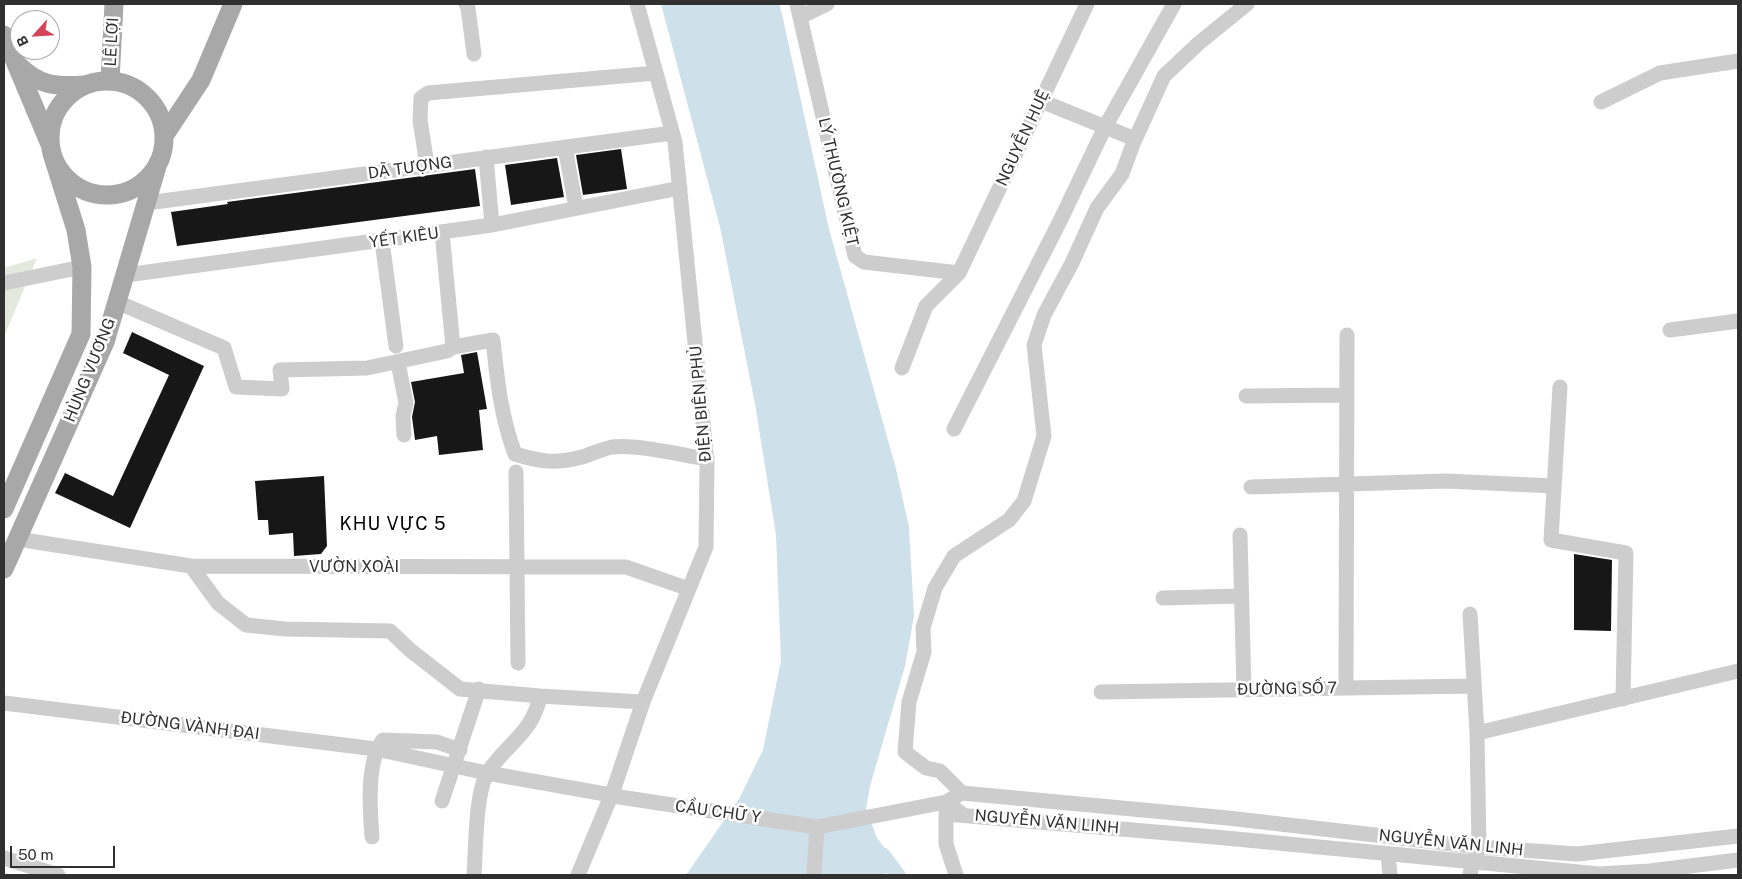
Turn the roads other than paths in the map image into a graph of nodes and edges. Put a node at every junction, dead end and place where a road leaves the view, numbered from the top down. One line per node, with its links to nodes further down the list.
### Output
1 (114, 4): 17 (main road, LÊ LỢI)
2 (233, 4): 23 (main road)
3 (466, 4): 12 (street)
4 (637, 4): 16 (street, ĐIỆN BIÊN PHỦ)
5 (827, 4): 9 (street)
6 (1087, 4): 19 (street, NGUYỄN HUỆ)
7 (1174, 4): 21 (street)
8 (1247, 4): 24 (street)
9 (798, 10): 37 (street, LÝ THƯỜNG KIỆT)
10 (4, 34): 11 (main road)
11 (10, 51)
12 (474, 54)
13 (13, 60): 26 (main road)
14 (14, 60): 18 (main road)
15 (1738, 61): 20 (street)
16 (656, 72): 22 (street, ĐIỆN BIÊN PHỦ); 29 (street)
17 (110, 81): 18 (main road); 23 (main road)
18 (83, 85): 26 (main road)
19 (1041, 101): 21 (street); 37 (street, NGUYỄN HUỆ)
20 (1601, 102)
21 (1105, 127): 24 (street); 53 (street)
22 (672, 132): 25 (street, DÃ TƯỢNG); 30 (street, ĐIỆN BIÊN PHỦ)
23 (164, 136): 28 (main road)
24 (1136, 139): 86 (street)
25 (565, 147): 27 (street, DÃ TƯỢNG); 32 (street)
26 (52, 152): 28 (main road); 36 (main road, HÙNG VƯƠNG)
27 (486, 157): 29 (street, DÃ TƯỢNG); 33 (street)
28 (158, 163): 31 (main road, HÙNG VƯƠNG)
29 (427, 165): 31 (street, DÃ TƯỢNG)
30 (680, 188): 32 (street, YẾT KIÊU); 55 (street, ĐIỆN BIÊN PHỦ)
31 (147, 203): 38 (main road, HÙNG VƯƠNG)
32 (576, 208): 33 (street, YẾT KIÊU)
33 (492, 225): 34 (street, YẾT KIÊU)
34 (442, 232): 35 (street, YẾT KIÊU); 47 (street)
35 (382, 241): 38 (street, YẾT KIÊU); 46 (street)
36 (82, 268): 39 (street); 43 (main road, HÙNG VƯƠNG)
37 (959, 273): 49 (street, NGUYỄN HUỆ)
38 (126, 275): 40 (main road, HÙNG VƯƠNG)
39 (4, 283)
40 (117, 302): 45 (main road, HÙNG VƯƠNG); 48 (street)
41 (1738, 321): 42 (street)
42 (1670, 330)
43 (81, 334): 45 (main road); 60 (main road, HÙNG VƯƠNG)
44 (1347, 335): 51 (street)
45 (105, 342): 62 (main road, HÙNG VƯƠNG)
46 (396, 346)
47 (453, 346): 48 (street); 55 (street)
48 (398, 363): 54 (street)
49 (902, 368)
50 (1560, 387): 58 (street)
51 (1348, 395): 52 (street); 57 (street)
52 (1246, 396)
53 (954, 429)
54 (404, 435)
55 (707, 459): 66 (street, ĐIỆN BIÊN PHỦ)
56 (516, 472): 64 (street)
57 (1348, 486): 58 (street); 59 (street); 73 (street)
58 (1554, 486): 78 (street)
59 (1251, 487)
60 (4, 509)
61 (1240, 535): 67 (street)
62 (17, 539): 63 (street, VƯỜN XOÀI); 65 (main road, HÙNG VƯƠNG)
63 (191, 566): 64 (street, VƯỜN XOÀI); 74 (street)
64 (516, 567): 66 (street, VƯỜN XOÀI); 70 (street)
65 (4, 569)
66 (689, 590): 79 (street, ĐIỆN BIÊN PHỦ)
67 (1242, 596): 68 (street); 75 (street)
68 (1163, 598)
69 (1470, 614): 72 (street)
70 (518, 663)
71 (1738, 671): 78 (street)
72 (1473, 686): 73 (street, ĐƯỜNG SỐ 7); 81 (street)
73 (1346, 688): 75 (street, ĐƯỜNG SỐ 7)
74 (478, 690): 77 (street); 83 (street)
75 (1244, 690): 76 (street, ĐƯỜNG SỐ 7)
76 (1102, 692)
77 (540, 696): 79 (street); 85 (street)
78 (1623, 699): 81 (street)
79 (643, 702): 87 (street, ĐIỆN BIÊN PHỦ)
80 (4, 703): 82 (street, ĐƯỜNG VÀNH ĐAI)
81 (1477, 733): 96 (street)
82 (376, 749): 83 (street); 84 (street, ĐƯỜNG VÀNH ĐAI); 94 (street)
83 (460, 750): 84 (street)
84 (454, 766): 85 (street, ĐƯỜNG VÀNH ĐAI); 88 (street)
85 (487, 774): 87 (street, CẦU CHỮ Y); 102 (street)
86 (962, 793): 89 (street, NGUYỄN VĂN LINH); 91 (street, NGUYỄN VĂN LINH)
87 (613, 795): 92 (street, CẦU CHỮ Y); 103 (street, ĐIỆN BIÊN PHỦ)
88 (442, 801)
89 (946, 802): 90 (street, NGUYỄN VĂN LINH); 92 (street, CẦU CHỮ Y)
90 (962, 814): 95 (street, NGUYỄN VĂN LINH); 105 (street)
91 (1228, 818): 95 (street); 96 (street, NGUYỄN VĂN LINH)
92 (818, 826): 104 (street)
93 (1738, 836): 96 (street, NGUYỄN VĂN LINH)
94 (372, 837)
95 (1226, 838): 97 (street, NGUYỄN VĂN LINH)
96 (1479, 847): 100 (street)
97 (1388, 854): 100 (street, NGUYỄN VĂN LINH); 106 (street)
98 (4, 858): 101 (street)
99 (1738, 860): 100 (street, NGUYỄN VĂN LINH)
100 (1471, 869)
101 (58, 875)
102 (474, 875)
103 (578, 875)
104 (814, 875)
105 (956, 875)
106 (1390, 875)

